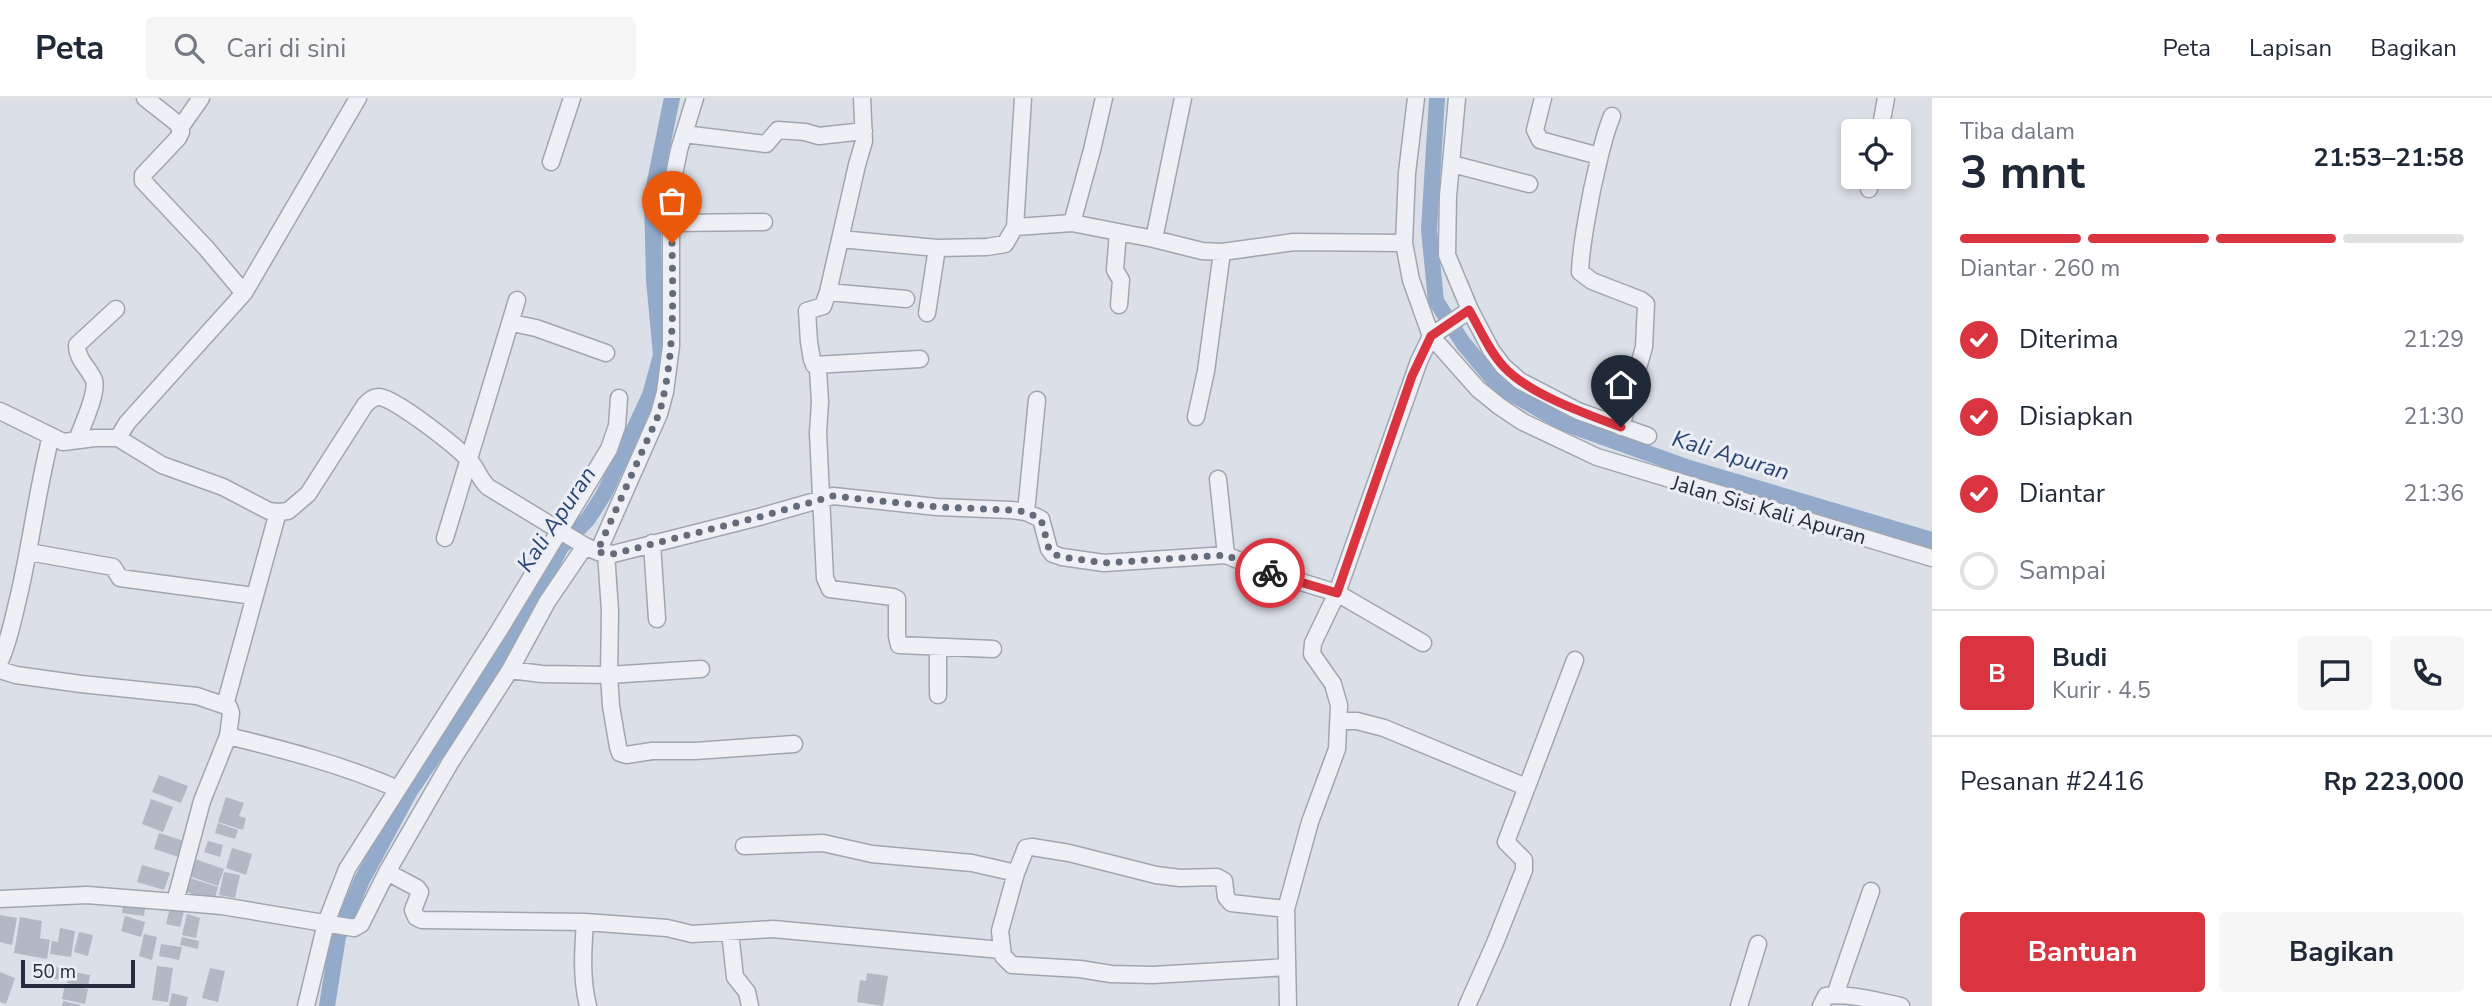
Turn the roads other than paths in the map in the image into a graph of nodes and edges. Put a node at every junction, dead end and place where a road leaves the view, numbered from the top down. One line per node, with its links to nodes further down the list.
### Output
1 (145, 98): 16 (street)
2 (201, 98): 16 (street)
3 (358, 98): 34 (street)
4 (572, 98): 20 (street)
5 (695, 98): 18 (street)
6 (862, 98): 17 (street)
7 (1023, 98): 26 (street)
8 (1104, 98): 25 (street)
9 (1183, 98): 29 (street)
10 (1416, 98): 30 (street, Jalan Sisi Kali Apuran)
11 (1457, 98): 21 (street)
12 (1543, 98): 19 (street)
13 (1886, 98): 15 (street)
14 (1612, 116): 19 (street)
15 (1882, 119)
16 (180, 128): 34 (street)
17 (864, 131): 18 (street); 28 (street)
18 (684, 134): 23 (street)
19 (1599, 156): 50 (street)
20 (551, 162)
21 (1452, 164): 22 (street); 40 (street)
22 (1529, 184)
23 (672, 222): 24 (street); 61 (street)
24 (764, 222)
25 (1072, 223): 26 (street); 27 (street)
26 (1015, 227): 31 (street)
27 (1118, 232): 29 (street); 37 (street)
28 (839, 239): 31 (street); 33 (street)
29 (1154, 239): 32 (street)
30 (1404, 243): 32 (street); 42 (street, Jalan Sisi Kali Apuran)
31 (937, 248): 39 (street)
32 (1222, 252): 49 (street)
33 (828, 292): 35 (street); 45 (street)
34 (244, 293): 53 (street)
35 (906, 299)
36 (517, 300): 41 (street)
37 (1119, 305)
38 (116, 309): 54 (street)
39 (927, 313)
40 (1465, 313): 42 (street); 50 (street)
41 (512, 323): 43 (street); 55 (street)
42 (1437, 332): 65 (street, Jalan Sisi Kali Apuran); 66 (street)
43 (606, 353)
44 (920, 359): 45 (street)
45 (814, 365): 57 (street)
46 (619, 398): 61 (street)
47 (1037, 400): 59 (street)
48 (0, 411): 51 (street)
49 (1196, 416)
50 (1621, 427): 52 (street)
51 (51, 436): 54 (street); 63 (street)
52 (1648, 436)
53 (118, 438): 54 (street); 58 (street)
54 (77, 440)
55 (470, 460): 58 (street); 60 (street); 61 (street)
56 (1218, 479): 64 (street)
57 (821, 498): 59 (street); 62 (street); 70 (street)
58 (278, 512): 67 (street)
59 (1026, 512): 64 (street)
60 (445, 538)
61 (582, 543): 62 (street); 76 (street); 77 (street); 84 (street)
62 (652, 543): 68 (street)
63 (29, 552): 67 (street); 73 (street)
64 (1226, 555): 66 (street)
65 (1932, 558)
66 (1337, 593): 69 (street); 80 (street)
67 (254, 596): 79 (street)
68 (657, 619)
69 (1423, 643)
70 (939, 647): 71 (street); 78 (street)
71 (993, 649)
72 (1575, 660): 83 (street)
73 (0, 661)
74 (701, 669): 77 (street)
75 (0, 670): 79 (street)
76 (510, 670): 77 (street); 86 (street)
77 (609, 675): 82 (street)
78 (938, 695)
79 (225, 705): 81 (street)
80 (1339, 721): 83 (street); 91 (street)
81 (228, 736): 84 (street); 90 (street)
82 (794, 744)
83 (1526, 787): 103 (street)
84 (398, 789): 93 (street)
85 (744, 846): 87 (street)
86 (387, 872): 92 (street); 93 (street)
87 (1016, 873): 91 (street); 96 (street)
88 (1871, 891): 98 (street)
89 (0, 899): 90 (street)
90 (175, 902): 93 (street)
91 (1286, 909): 97 (street)
92 (585, 922): 94 (street); 100 (street)
93 (329, 923): 99 (street)
94 (730, 932): 96 (street); 101 (street)
95 (1758, 944): 104 (street)
96 (1001, 950): 97 (street)
97 (1287, 967): 102 (street)
98 (1835, 995): 105 (street); 106 (street)
99 (306, 1006)
100 (588, 1006)
101 (750, 1006)
102 (1288, 1006)
103 (1467, 1006)
104 (1739, 1006)
105 (1821, 1006)
106 (1901, 1006)

